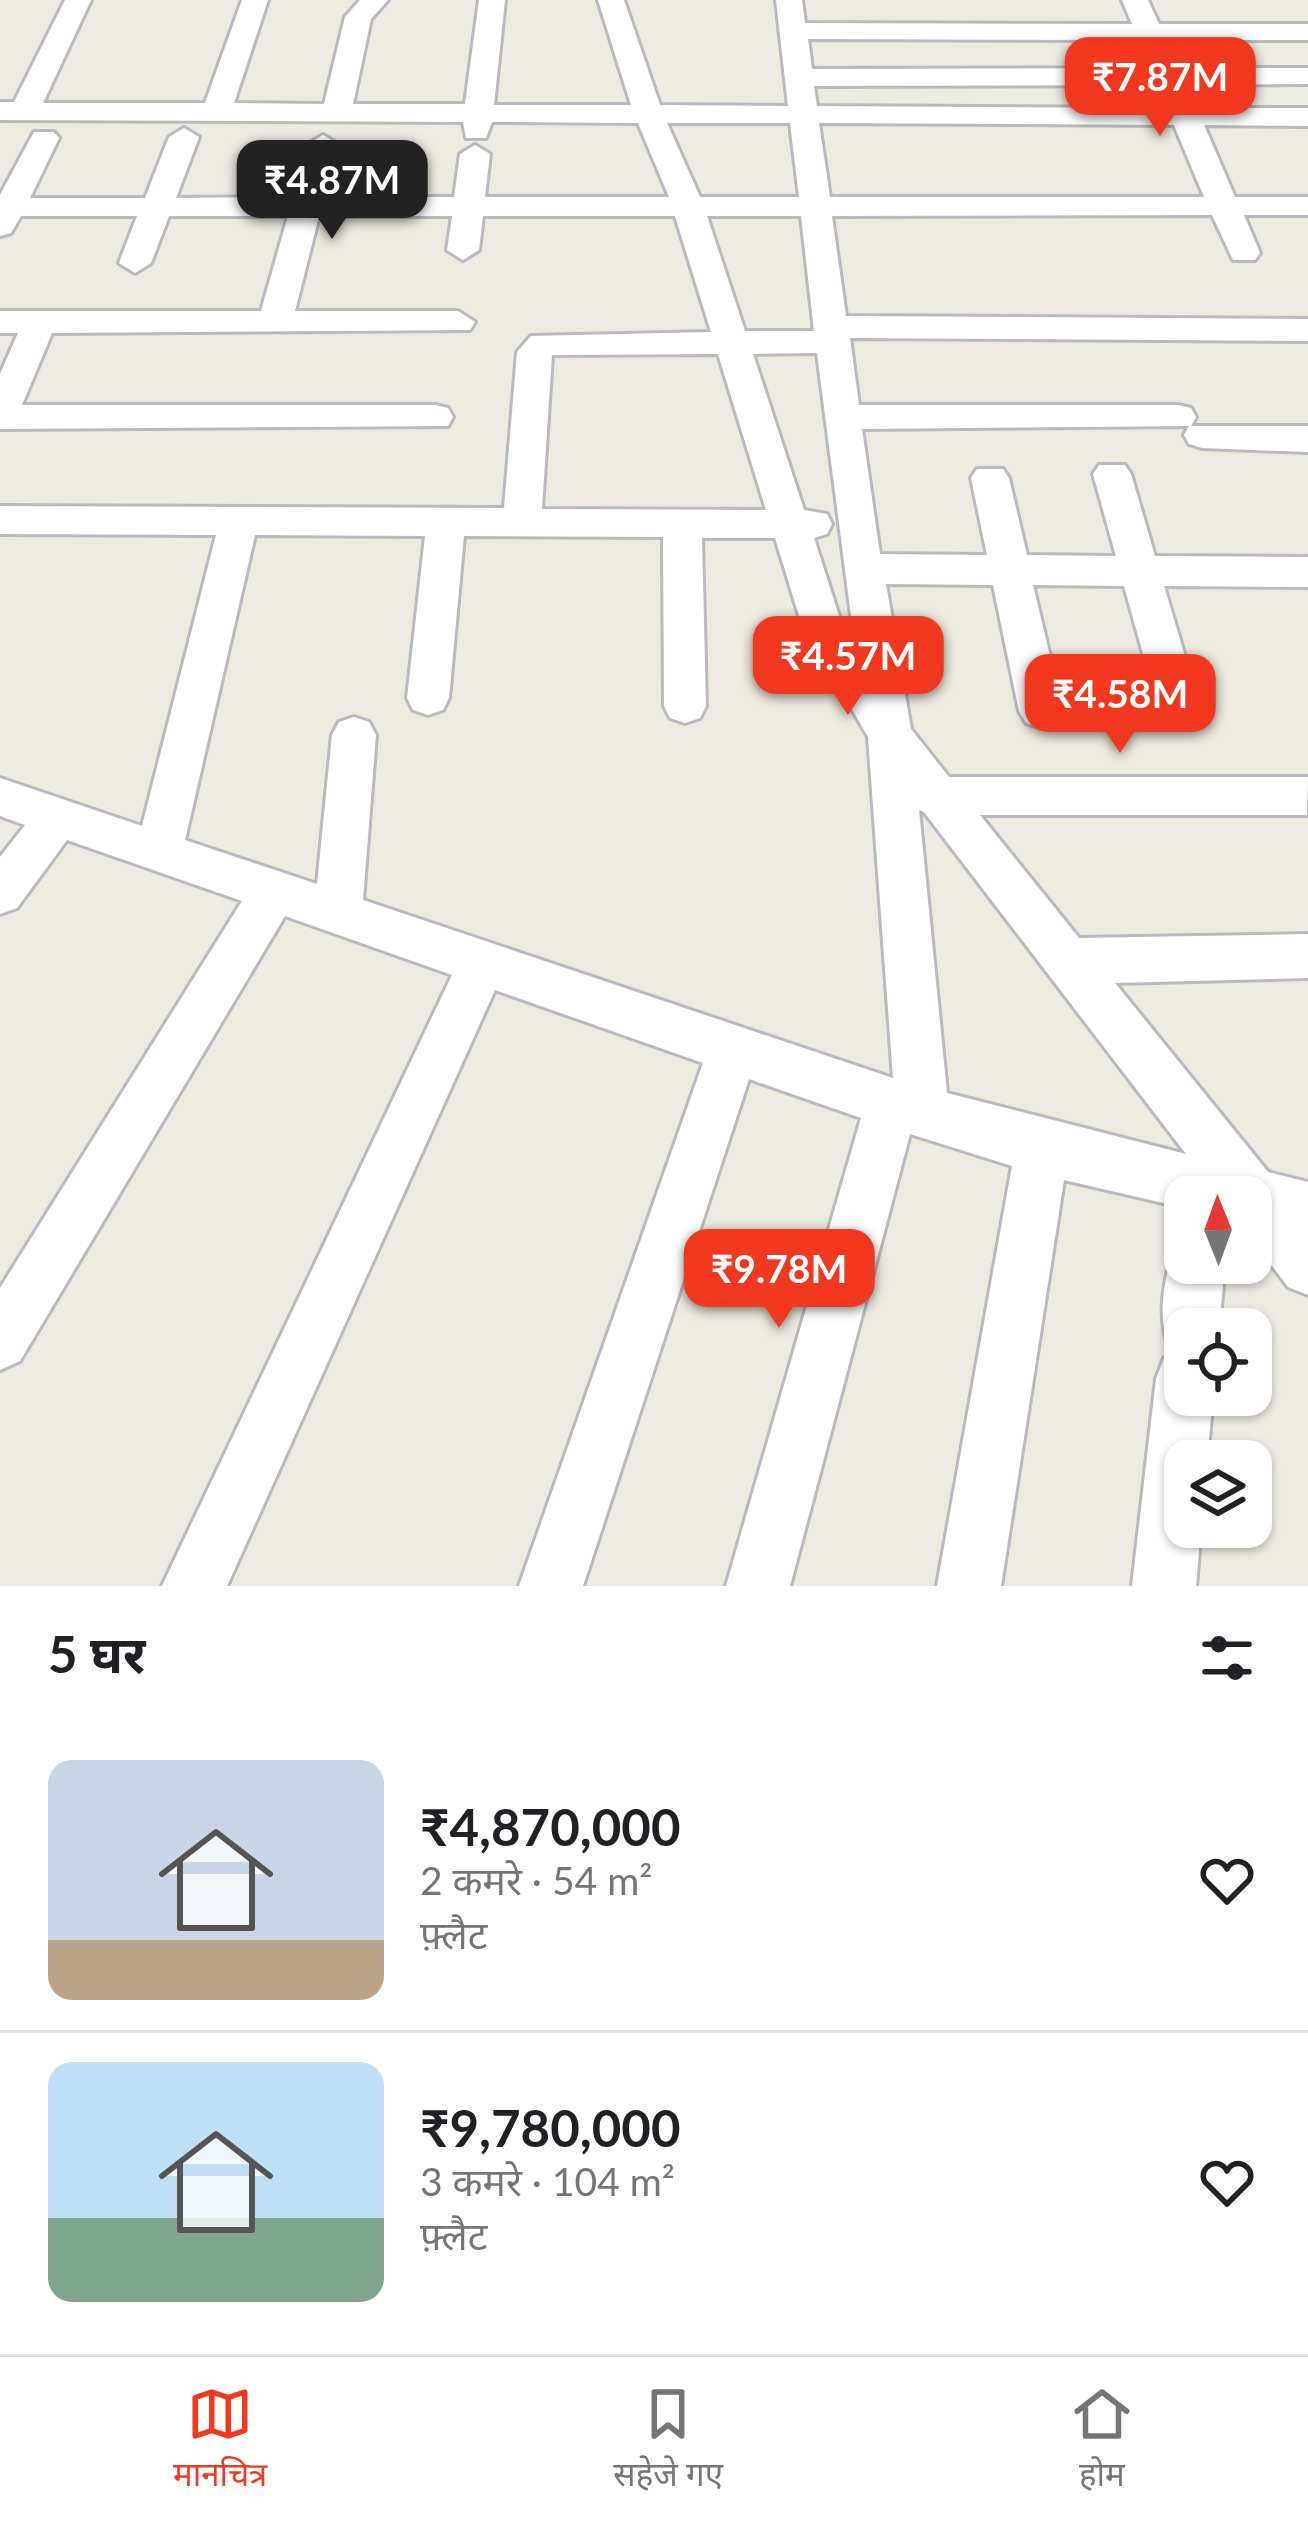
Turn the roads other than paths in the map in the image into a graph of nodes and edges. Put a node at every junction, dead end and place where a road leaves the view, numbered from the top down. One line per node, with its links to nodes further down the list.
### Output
1 (78, 0): 14 (street)
2 (255, 0): 13 (street)
3 (376, 0): 15 (street)
4 (492, 0): 19 (street)
5 (611, 0): 16 (street)
6 (1135, 0): 8 (street)
7 (791, 16): 8 (street); 12 (street)
8 (1149, 32): 9 (street); 11 (street)
9 (1308, 32)
10 (1308, 76): 11 (street)
11 (1168, 77): 12 (street); 17 (street)
12 (801, 96): 16 (street); 17 (street); 25 (street)
13 (217, 110): 14 (street); 15 (street)
14 (12, 111)
15 (338, 111): 19 (street)
16 (648, 112): 19 (street); 24 (street)
17 (1185, 116): 18 (street); 23 (street)
18 (1308, 117)
19 (477, 133): 29 (street)
20 (184, 137): 27 (street)
21 (44, 138): 30 (street)
22 (323, 144): 28 (street)
23 (1224, 205): 25 (street); 26 (street); 32 (street)
24 (688, 206): 25 (street); 29 (street); 40 (street)
25 (818, 206): 39 (street)
26 (1308, 206)
27 (157, 207): 28 (street); 30 (street); 33 (street)
28 (306, 207): 29 (street); 36 (street)
29 (467, 207): 31 (street)
30 (4, 217)
31 (463, 250)
32 (1244, 253)
33 (135, 263)
34 (0, 322): 35 (street)
35 (40, 322): 36 (street); 41 (street)
36 (275, 322): 37 (street)
37 (458, 322)
38 (1308, 330): 39 (street)
39 (834, 335): 40 (street); 43 (street)
40 (728, 343): 50 (street); 52 (street)
41 (0, 416): 42 (street)
42 (436, 417)
43 (843, 417): 44 (street); 53 (street)
44 (1308, 439)
45 (1112, 473): 56 (street)
46 (990, 478): 55 (street)
47 (0, 520): 48 (street)
48 (239, 521): 49 (street); 68 (street)
49 (446, 522): 50 (street); 58 (street)
50 (522, 523): 51 (street)
51 (682, 524): 52 (street); 59 (street)
52 (789, 524): 53 (street); 63 (street)
53 (856, 525): 54 (street)
54 (863, 569): 55 (street); 63 (street)
55 (1012, 570): 56 (street); 61 (street)
56 (1140, 571): 57 (street); 60 (street)
57 (1308, 572)
58 (428, 698)
59 (685, 706)
60 (1179, 707)
61 (1040, 710)
62 (354, 735): 71 (street)
63 (890, 735): 64 (street); 76 (street)
64 (933, 796): 65 (street); 73 (street)
65 (1307, 796)
66 (0, 797): 67 (street)
67 (58, 817): 68 (street); 70 (street)
68 (159, 852): 69 (street)
69 (274, 891): 71 (street); 84 (street)
70 (0, 893)
71 (338, 912): 74 (street)
72 (1308, 956): 73 (street)
73 (1066, 961): 78 (street)
74 (483, 962): 75 (street); 86 (street)
75 (734, 1048): 76 (street); 87 (street)
76 (907, 1107): 77 (street); 88 (street)
77 (1042, 1148): 79 (street); 89 (street)
78 (1209, 1176)
79 (1164, 1178)
80 (1272, 1203): 81 (street)
81 (1308, 1210)
82 (1272, 1236): 83 (street)
83 (1308, 1267)
84 (0, 1341)
85 (1181, 1416): 90 (street)
86 (194, 1586)
87 (551, 1586)
88 (758, 1586)
89 (969, 1586)
90 (1164, 1586)

